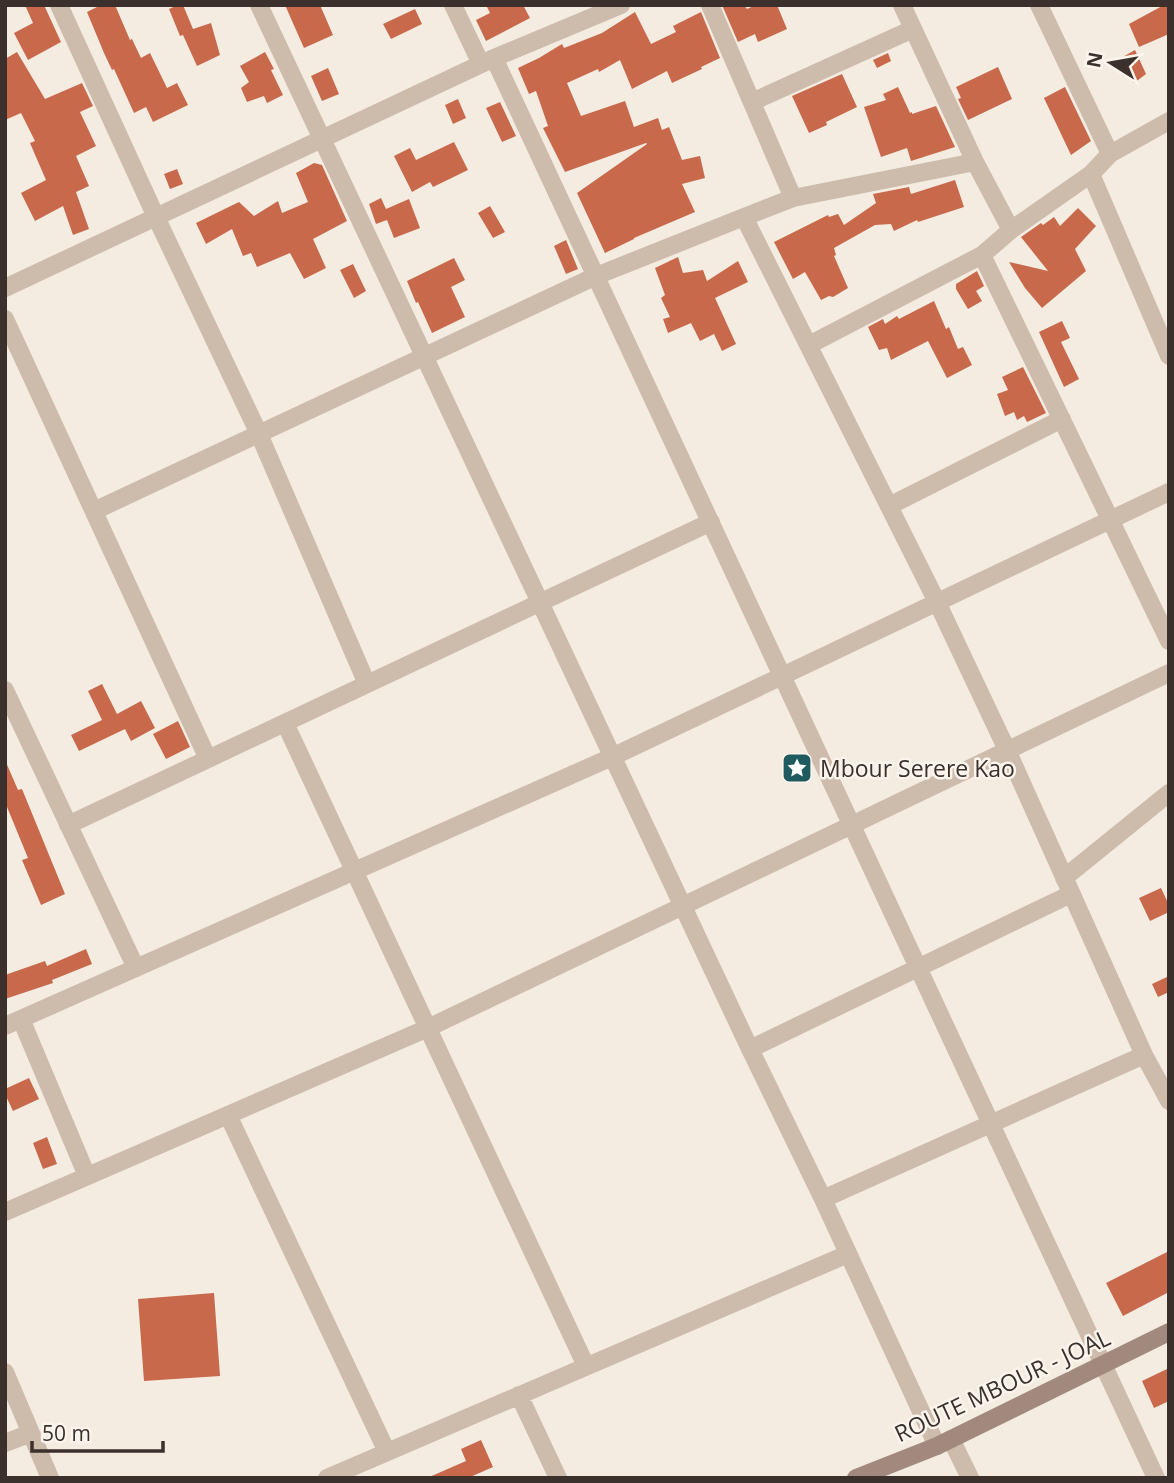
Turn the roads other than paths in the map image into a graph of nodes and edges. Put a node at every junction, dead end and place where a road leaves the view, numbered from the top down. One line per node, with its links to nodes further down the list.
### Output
1 (60, 5): 17 (street)
2 (259, 5): 12 (street)
3 (453, 5): 9 (street)
4 (621, 5): 9 (street)
5 (710, 5): 10 (street)
6 (902, 5): 8 (street)
7 (1039, 5): 13 (street)
8 (914, 29): 10 (street); 14 (street)
9 (488, 61): 12 (street); 21 (street)
10 (751, 102): 16 (street)
11 (1169, 121): 13 (street)
12 (322, 139): 17 (street); 26 (street)
13 (1110, 154): 15 (street)
14 (975, 162): 16 (street); 19 (street)
15 (1091, 174): 19 (street); 25 (street)
16 (793, 198): 18 (street)
17 (156, 217): 22 (street); 28 (street)
18 (744, 217): 21 (street); 24 (street)
19 (1011, 230): 20 (street)
20 (982, 255): 24 (street); 27 (street)
21 (596, 276): 26 (street); 33 (street)
22 (5, 288)
23 (5, 319): 31 (street)
24 (809, 345): 30 (street)
25 (1168, 351)
26 (424, 357): 28 (street); 35 (street)
27 (1062, 419): 30 (street); 32 (street)
28 (259, 434): 31 (street); 39 (street)
29 (1169, 492): 32 (street)
30 (889, 506): 34 (street)
31 (94, 511): 44 (street)
32 (1110, 520): 34 (street); 36 (street)
33 (711, 522): 35 (street); 38 (street)
34 (937, 602): 38 (street); 42 (street)
35 (540, 603): 39 (street); 43 (street)
36 (1169, 641)
37 (1169, 673): 42 (street)
38 (782, 676): 43 (street); 47 (street)
39 (367, 684): 41 (street)
40 (5, 690): 46 (street)
41 (285, 723): 44 (street); 48 (street)
42 (1007, 750): 47 (street); 49 (street)
43 (612, 757): 48 (street); 50 (street)
44 (208, 759): 46 (street)
45 (1169, 793): 49 (street)
46 (68, 825): 52 (street)
47 (852, 825): 50 (street); 51 (street)
48 (354, 872): 52 (street); 54 (street)
49 (1068, 886): 51 (street); 56 (street)
50 (683, 906): 54 (street); 55 (street)
51 (919, 967): 55 (street); 59 (street)
52 (136, 968): 53 (street)
53 (13, 1023): 60 (street)
54 (428, 1028): 58 (street); 66 (street)
55 (750, 1049): 61 (street)
56 (1144, 1055): 57 (street); 59 (street)
57 (1169, 1101)
58 (228, 1115): 60 (street); 72 (street)
59 (991, 1124): 61 (street); 65 (street)
60 (87, 1176): 62 (street)
61 (823, 1199): 63 (street)
62 (5, 1212)
63 (848, 1254): 66 (street); 71 (street)
64 (1169, 1332): 65 (main road, ROUTE MBOUR - JOAL)
65 (1103, 1364): 71 (main road, ROUTE MBOUR - JOAL); 78 (street)
66 (586, 1366): 68 (street)
67 (5, 1372): 69 (street)
68 (519, 1395): 72 (street); 75 (street)
69 (31, 1433): 70 (street); 73 (street)
70 (5, 1443)
71 (944, 1443): 76 (main road, ROUTE MBOUR - JOAL); 77 (street)
72 (387, 1452): 74 (street)
73 (50, 1478)
74 (327, 1478)
75 (558, 1478)
76 (856, 1478)
77 (970, 1478)
78 (1156, 1478)

